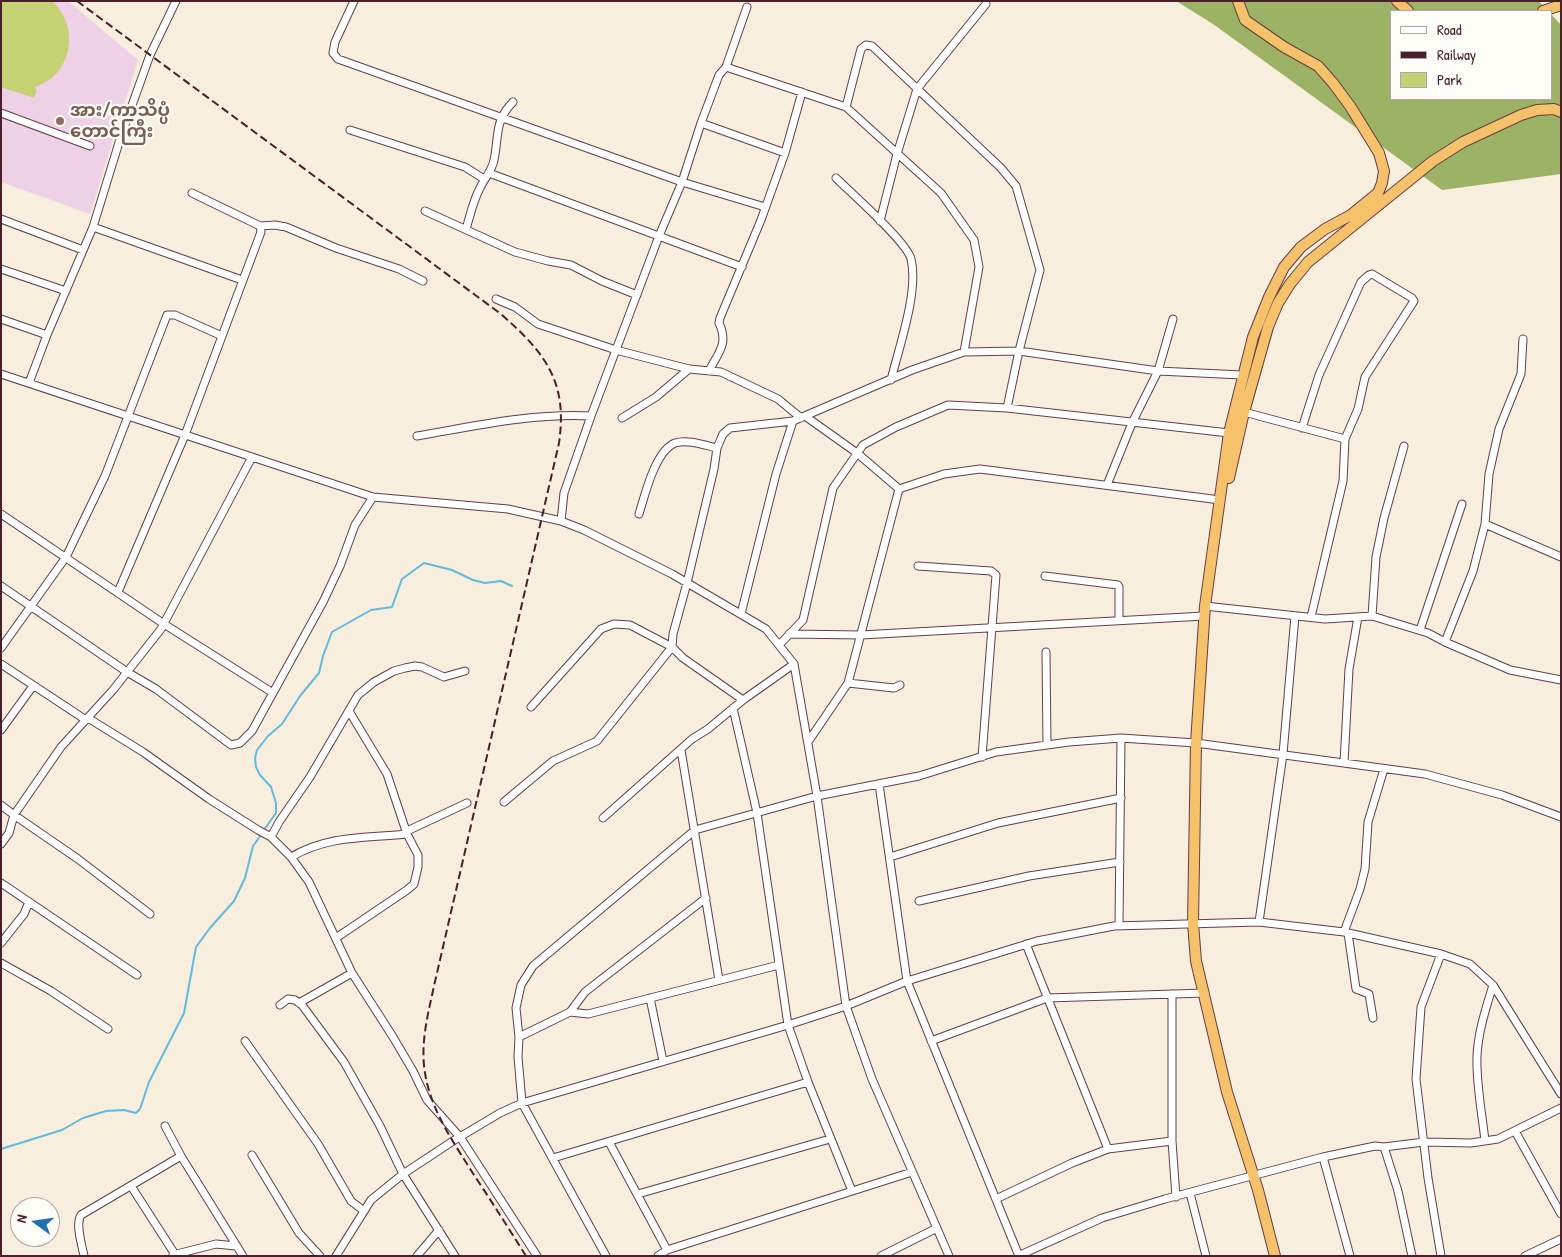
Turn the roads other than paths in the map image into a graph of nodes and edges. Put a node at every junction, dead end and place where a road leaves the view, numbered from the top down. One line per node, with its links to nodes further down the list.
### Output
1 (176, 1): 32 (street)
2 (354, 1): 17 (street)
3 (1238, 1): 55 (highway)
4 (1397, 1): 8 (highway)
5 (986, 4): 11 (street)
6 (1561, 5): 9 (highway)
7 (747, 8): 10 (street)
8 (1407, 10)
9 (1546, 10)
10 (726, 67): 12 (street); 18 (street)
11 (916, 89): 14 (street); 22 (street); 49 (street)
12 (802, 92): 14 (street); 21 (street)
13 (513, 102): 17 (street)
14 (846, 107): 22 (street)
15 (1561, 112): 59 (highway)
16 (1, 113): 20 (street)
17 (502, 117): 23 (street); 25 (street)
18 (701, 123): 21 (street); 25 (street)
19 (350, 130): 23 (street)
20 (90, 146)
21 (785, 153): 27 (street)
22 (897, 154): 30 (street); 50 (street)
23 (487, 176): 33 (street); 34 (street)
24 (836, 178): 30 (street)
25 (682, 182): 27 (street); 34 (street)
26 (192, 193): 31 (street)
27 (766, 207): 36 (street)
28 (425, 211): 33 (street)
29 (1, 219): 35 (street)
30 (880, 221): 56 (street)
31 (260, 226): 38 (street); 39 (street)
32 (93, 227): 35 (street); 38 (street)
33 (466, 229): 41 (street)
34 (659, 236): 36 (street); 41 (street)
35 (83, 250): 40 (street)
36 (742, 267): 52 (street)
37 (1, 269): 40 (street)
38 (242, 280): 46 (street)
39 (423, 281)
40 (66, 291): 45 (street)
41 (637, 295): 48 (street)
42 (496, 299): 48 (street)
43 (1, 319): 45 (street)
44 (1173, 319): 53 (street)
45 (47, 335): 57 (street)
46 (222, 336): 60 (street); 68 (street)
47 (1523, 339): 83 (street)
48 (616, 350): 51 (street); 61 (street)
49 (1019, 351): 50 (street); 53 (street); 58 (street)
50 (964, 352): 56 (street)
51 (689, 369): 52 (street); 63 (street)
52 (708, 371): 62 (street)
53 (1158, 371): 55 (street); 65 (street)
54 (1, 374): 57 (street)
55 (1242, 375): 67 (highway)
56 (891, 380): 62 (street)
57 (29, 383): 60 (street)
58 (1007, 408): 65 (street); 73 (street)
59 (1244, 412): 66 (street); 78 (highway)
60 (129, 416): 68 (street); 84 (street)
61 (591, 416): 69 (street); 82 (street)
62 (803, 417): 64 (street); 73 (street)
63 (622, 418)
64 (793, 421): 72 (street); 93 (street)
65 (1132, 423): 67 (street); 75 (street)
66 (1302, 428): 70 (street); 70 (street)
67 (1229, 433): 78 (highway)
68 (185, 435): 74 (street); 90 (street)
69 (418, 436)
70 (1345, 439): 97 (street)
71 (1404, 446): 95 (street)
72 (717, 448): 81 (street); 88 (street)
73 (857, 453): 76 (street); 102 (street)
74 (252, 456): 77 (street); 99 (street)
75 (1107, 485): 76 (street); 78 (street)
76 (899, 489): 103 (street)
77 (373, 497): 82 (street); 117 (street)
78 (1220, 500): 92 (highway)
79 (1462, 504): 101 (street)
80 (1, 514): 84 (street)
81 (639, 514)
82 (561, 520): 88 (street)
83 (1485, 524): 85 (street); 104 (street)
84 (66, 558): 90 (street); 91 (street)
85 (1561, 558)
86 (918, 566): 100 (street)
87 (1045, 576): 98 (street)
88 (687, 583): 93 (street); 106 (street)
89 (1, 586): 91 (street)
90 (118, 592): 99 (street)
91 (31, 605): 107 (street); 112 (street)
92 (1204, 611): 94 (street); 98 (street); 126 (highway)
93 (741, 614): 105 (street)
94 (1295, 616): 97 (street); 129 (street)
95 (1372, 616): 96 (street); 101 (street)
96 (1358, 617): 97 (street); 131 (street)
97 (1311, 618)
98 (1119, 620): 100 (street)
99 (164, 624): 112 (street); 117 (street)
100 (992, 626): 103 (street); 130 (street)
101 (1420, 630): 104 (street)
102 (789, 634): 103 (street); 105 (street)
103 (861, 635): 114 (street)
104 (1445, 642): 113 (street)
105 (780, 644): 110 (street)
106 (672, 647): 118 (street); 119 (street); 136 (street)
107 (1, 648)
108 (1046, 652): 127 (street)
109 (1, 664): 116 (street)
110 (794, 664): 118 (street); 125 (street)
111 (465, 671): 121 (street)
112 (126, 672): 117 (street); 122 (street)
113 (1561, 680)
114 (848, 683): 115 (street); 125 (street)
115 (900, 685)
116 (33, 686): 122 (street); 123 (street)
117 (273, 693)
118 (743, 700): 120 (street)
119 (531, 707)
120 (733, 708): 128 (street); 139 (street)
121 (349, 711): 144 (street); 145 (street)
122 (87, 719): 140 (street); 145 (street)
123 (1, 730)
124 (1121, 738): 126 (street); 127 (street); 135 (street)
125 (808, 742): 134 (street)
126 (1196, 744): 129 (street); 156 (highway)
127 (1047, 745): 130 (street)
128 (681, 750): 142 (street); 143 (street)
129 (1283, 754): 131 (street); 155 (street)
130 (982, 757): 133 (street)
131 (1344, 763): 132 (street)
132 (1384, 769): 141 (street); 158 (street)
133 (879, 784): 134 (street); 148 (street)
134 (817, 796): 139 (street); 176 (street)
135 (1121, 798): 148 (street); 149 (street)
136 (504, 802)
137 (467, 803): 144 (street)
138 (1, 805): 140 (street)
139 (757, 813): 143 (street); 164 (street)
140 (14, 815): 146 (street); 154 (street)
141 (1561, 817)
142 (603, 818)
143 (695, 830): 151 (street); 181 (street)
144 (407, 833): 147 (street); 159 (street)
145 (268, 836): 147 (street)
146 (1, 844)
147 (291, 856): 159 (street)
148 (890, 857): 168 (street)
149 (1120, 862): 152 (street); 157 (street)
150 (1, 883): 153 (street)
151 (706, 898): 167 (street); 177 (street)
152 (919, 901)
153 (29, 902): 160 (street); 166 (street)
154 (150, 914)
155 (1259, 922): 156 (street); 158 (street)
156 (1193, 923): 157 (street); 170 (highway)
157 (1119, 925): 161 (street)
158 (1346, 933): 162 (street); 178 (street)
159 (336, 938): 165 (street)
160 (1, 943)
161 (1026, 944): 168 (street); 173 (street)
162 (1441, 954): 169 (street); 196 (street)
163 (1, 963): 180 (street)
164 (779, 965): 167 (street); 179 (street)
165 (352, 973): 174 (street); 191 (street)
166 (137, 975)
167 (719, 980): 172 (street)
168 (907, 981): 176 (street); 183 (street)
169 (1493, 984): 186 (street); 194 (street)
170 (1205, 993): 171 (street); 205 (highway)
171 (1172, 994): 173 (street); 193 (street)
172 (650, 998): 177 (street); 184 (street)
173 (1047, 998): 183 (street); 198 (street)
174 (299, 1003): 175 (street); 204 (street)
175 (280, 1004)
176 (846, 1006): 179 (street); 203 (street)
177 (570, 1012): 181 (street)
178 (1373, 1018)
179 (788, 1025): 184 (street); 185 (street)
180 (108, 1028)
181 (519, 1036): 187 (street)
182 (245, 1041): 212 (street)
183 (931, 1041): 211 (street)
184 (663, 1061): 187 (street)
185 (808, 1082): 192 (street); 195 (street)
186 (1561, 1094)
187 (522, 1102): 191 (street); 202 (street)
188 (1561, 1108): 190 (street)
189 (164, 1126): 200 (street)
190 (1515, 1131): 194 (street); 213 (street)
191 (460, 1137): 204 (street); 226 (street)
192 (830, 1140): 207 (street); 209 (street)
193 (1172, 1141): 198 (street); 210 (street)
194 (1485, 1141): 196 (street)
195 (609, 1142): 202 (street); 209 (street)
196 (1424, 1142): 197 (street); 236 (street)
197 (1384, 1147): 201 (street); 235 (street)
198 (1108, 1149): 211 (street)
199 (252, 1155): 222 (street)
200 (181, 1156): 206 (street); 217 (street)
201 (1323, 1157): 205 (street); 234 (street)
202 (553, 1158): 227 (street)
203 (912, 1172): 207 (street); 214 (street)
204 (403, 1174): 212 (street); 215 (street)
205 (1254, 1176): 208 (street); 233 (highway)
206 (131, 1186): 219 (street); 220 (street)
207 (852, 1191): 218 (street)
208 (1190, 1193): 210 (street); 232 (street)
209 (638, 1194): 218 (street)
210 (1176, 1196): 231 (street)
211 (996, 1199): 231 (street)
212 (364, 1211): 223 (street)
213 (1561, 1214)
214 (936, 1228): 229 (street); 230 (street)
215 (439, 1230): 224 (street); 225 (street)
216 (1561, 1239): 237 (street)
217 (236, 1246): 219 (street); 221 (street)
218 (667, 1250): 228 (street)
219 (175, 1255)
220 (84, 1256)
221 (243, 1256)
222 (320, 1256)
223 (336, 1256)
224 (417, 1256)
225 (455, 1256)
226 (537, 1256)
227 (606, 1256)
228 (658, 1256)
229 (881, 1256)
230 (949, 1256)
231 (1018, 1256)
232 (1206, 1256)
233 (1275, 1256)
234 (1350, 1256)
235 (1412, 1256)
236 (1441, 1256)
237 (1525, 1256)

